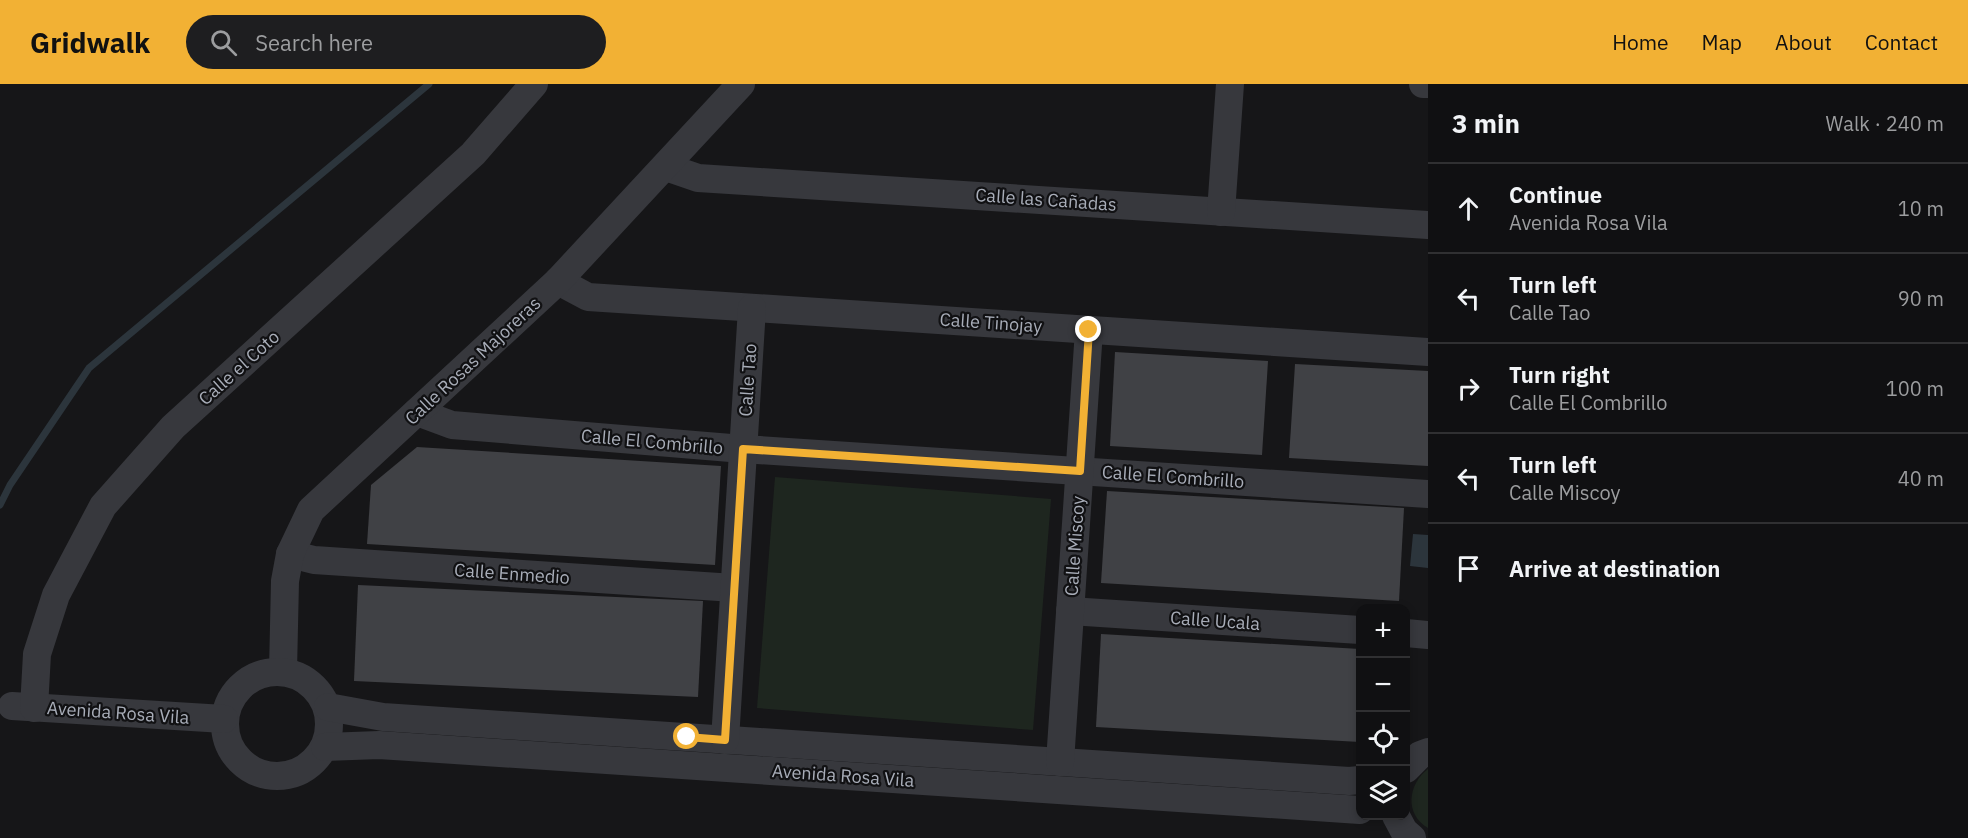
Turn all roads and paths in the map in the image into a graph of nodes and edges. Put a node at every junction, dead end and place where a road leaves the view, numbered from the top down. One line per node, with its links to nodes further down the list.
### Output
1 (534, 84): 24 (street, Calle el Coto)
2 (741, 84): 6 (street, Calle Rosas Majoreras)
3 (1230, 84): 7 (street)
4 (1423, 84): 5 (street)
5 (1428, 84)
6 (666, 166): 7 (street, Calle las Cañadas); 9 (street, Calle Rosas Majoreras)
7 (1221, 212): 8 (street, Calle las Cañadas)
8 (1428, 225)
9 (558, 281): 10 (street, Calle Tinojay); 13 (street, Calle Rosas Majoreras)
10 (752, 308): 11 (street, Calle Tinojay); 14 (street, Calle Tao)
11 (1089, 330): 12 (street, Calle Tinojay); 15 (street, Calle Miscoy)
12 (1428, 352)
13 (417, 412): 14 (street, Calle El Combrillo); 17 (street, Calle Rosas Majoreras)
14 (743, 449): 15 (street, Calle El Combrillo); 18 (street, Calle Tao)
15 (1080, 471): 16 (street, Calle El Combrillo); 19 (street, Calle Miscoy)
16 (1428, 494)
17 (290, 554): 18 (street, Calle Enmedio); 23 (street, Calle Rosas Majoreras)
18 (734, 588): 27 (street, Calle Tao)
19 (1071, 611): 20 (street, Calle Ucala); 30 (street, Calle Miscoy)
20 (1356, 630)
21 (1410, 633): 22 (street)
22 (1428, 635)
23 (283, 671): 25 (street); 26 (street)
24 (23, 707): 26 (street, Avenida Rosa Vila)
25 (328, 707): 27 (street, Avenida Rosa Vila); 28 (street)
26 (224, 719): 28 (street)
27 (725, 740): 30 (street, Avenida Rosa Vila)
28 (325, 747): 33 (street, Avenida Rosa Vila)
29 (1428, 752): 31 (street)
30 (1060, 762): 32 (street, Avenida Rosa Vila)
31 (1409, 766)
32 (1356, 780)
33 (1356, 810)
34 (1398, 820): 35 (street)
35 (1412, 838)

